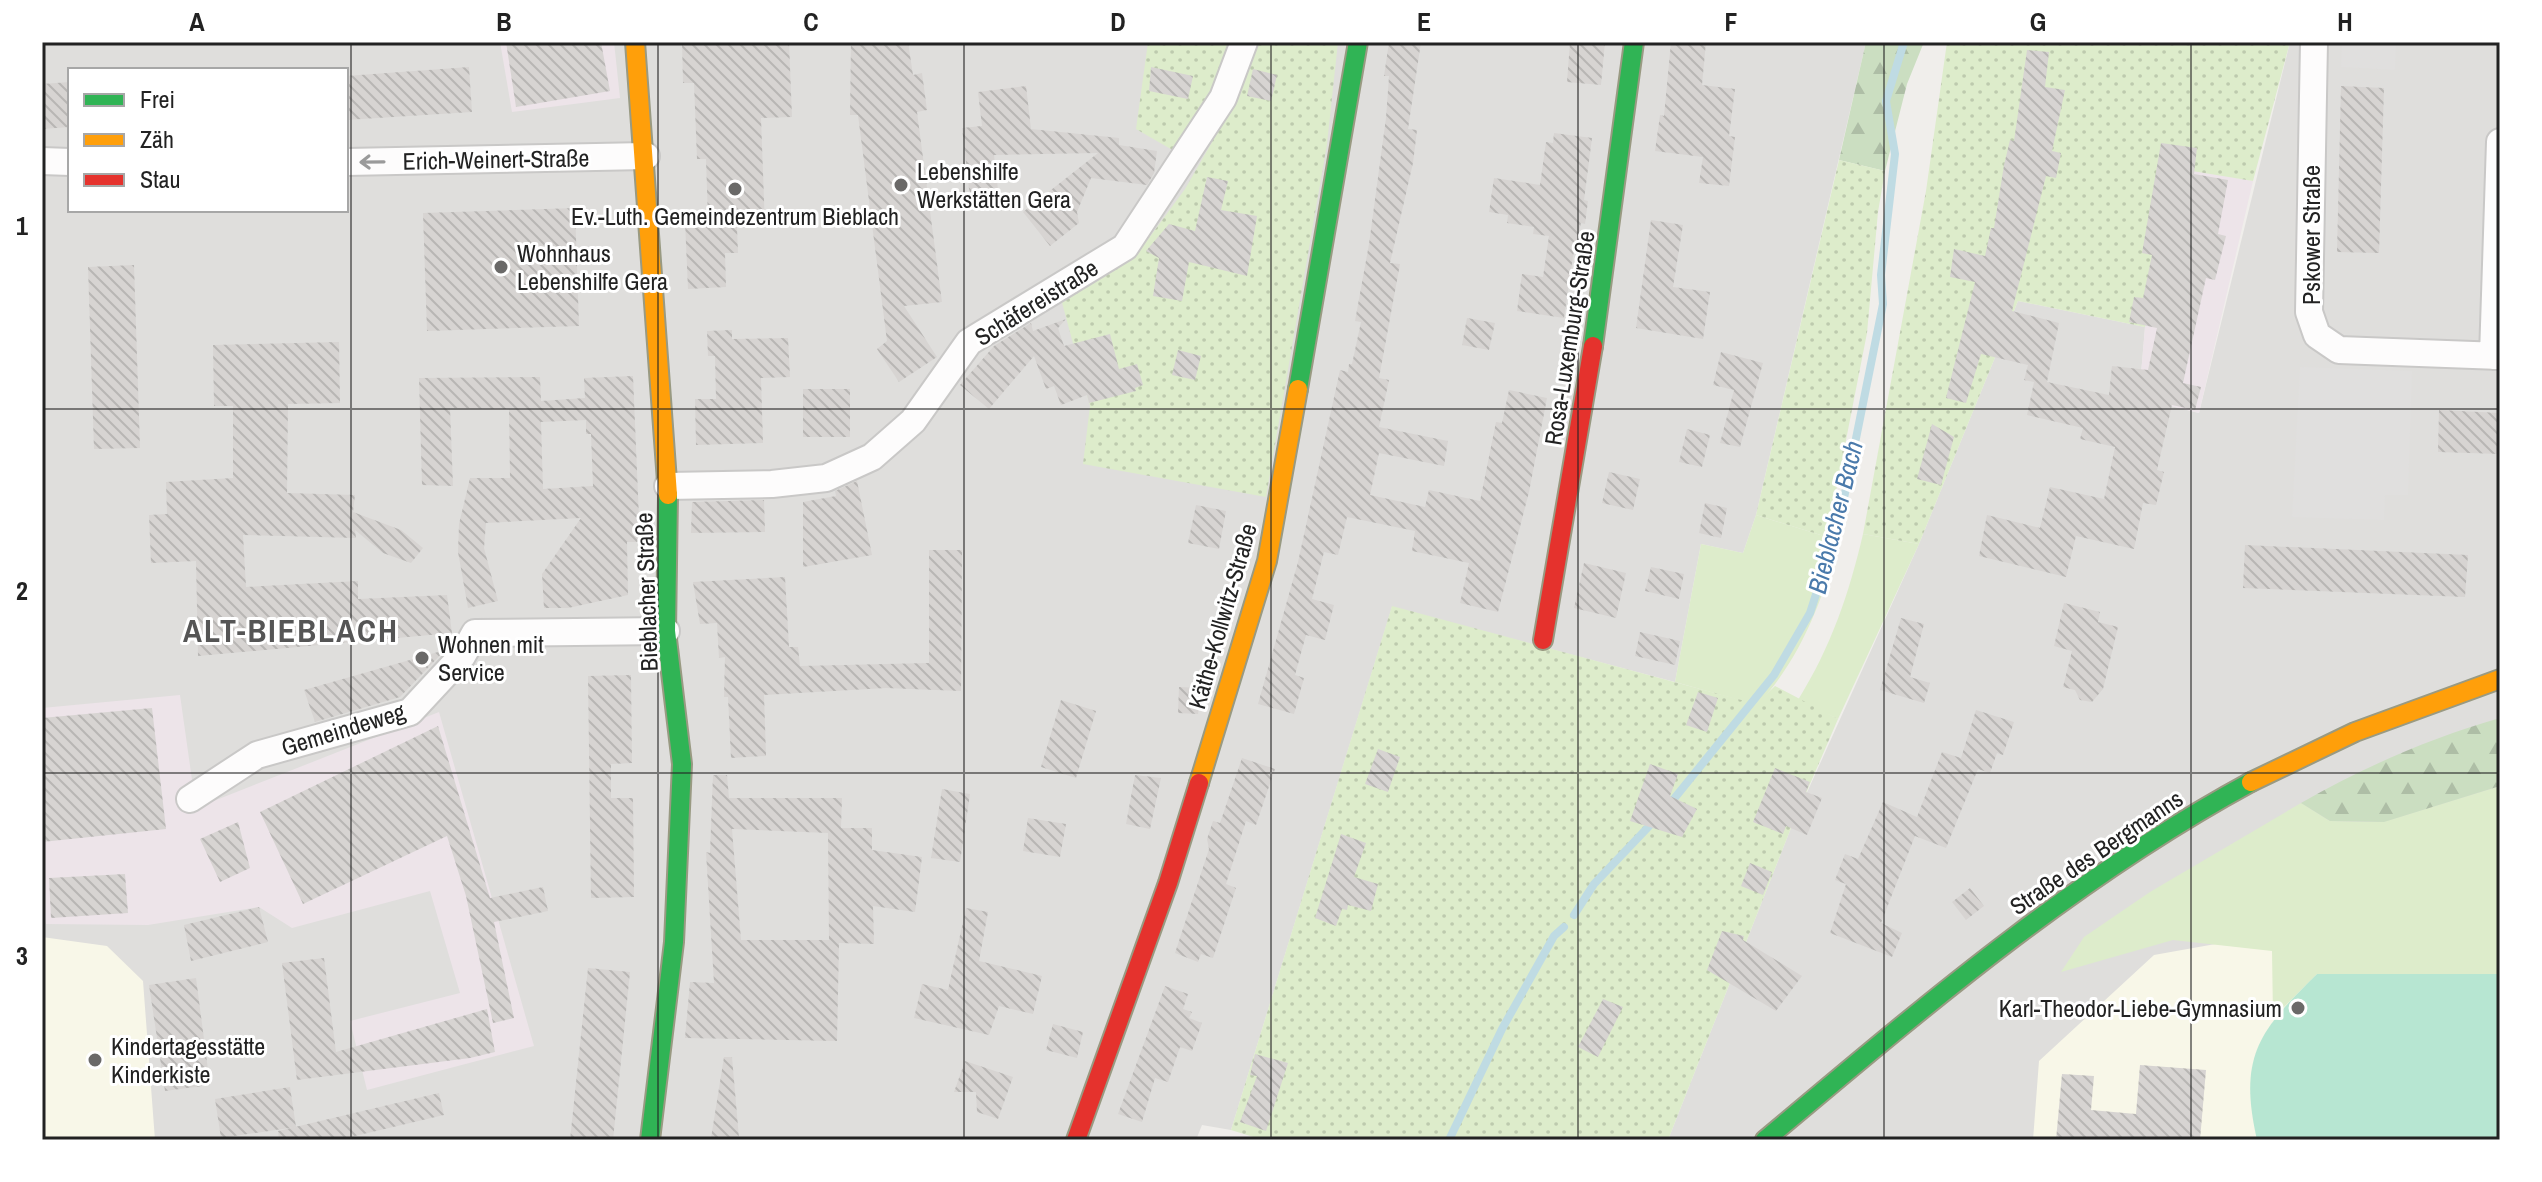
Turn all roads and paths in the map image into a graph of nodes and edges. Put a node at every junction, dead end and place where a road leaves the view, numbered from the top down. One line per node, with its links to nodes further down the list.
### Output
1 (635, 42): 7 (street, Bieblacher Straße)
2 (1244, 42): 12 (street, Schäfereistraße)
3 (1358, 42): 18 (street, Käthe-Kollwitz-Straße)
4 (1634, 42): 14 (street, Rosa-Luxemburg-Straße)
5 (2314, 42): 11 (street, Pskower Straße)
6 (2500, 142): 11 (street)
7 (646, 156): 10 (street, Erich-Weinert-Straße, one-way to 10); 12 (street, Bieblacher Straße)
8 (42, 161): 9 (street)
9 (68, 162)
10 (348, 162)
11 (2497, 356)
12 (668, 486): 13 (street, Bieblacher Straße)
13 (666, 631): 16 (street, Gemeindeweg); 17 (street, Bieblacher Straße)
14 (1543, 640)
15 (2500, 679): 19 (street, Straße des Bergmanns)
16 (190, 799)
17 (650, 1140)
18 (1076, 1140)
19 (1765, 1140)

